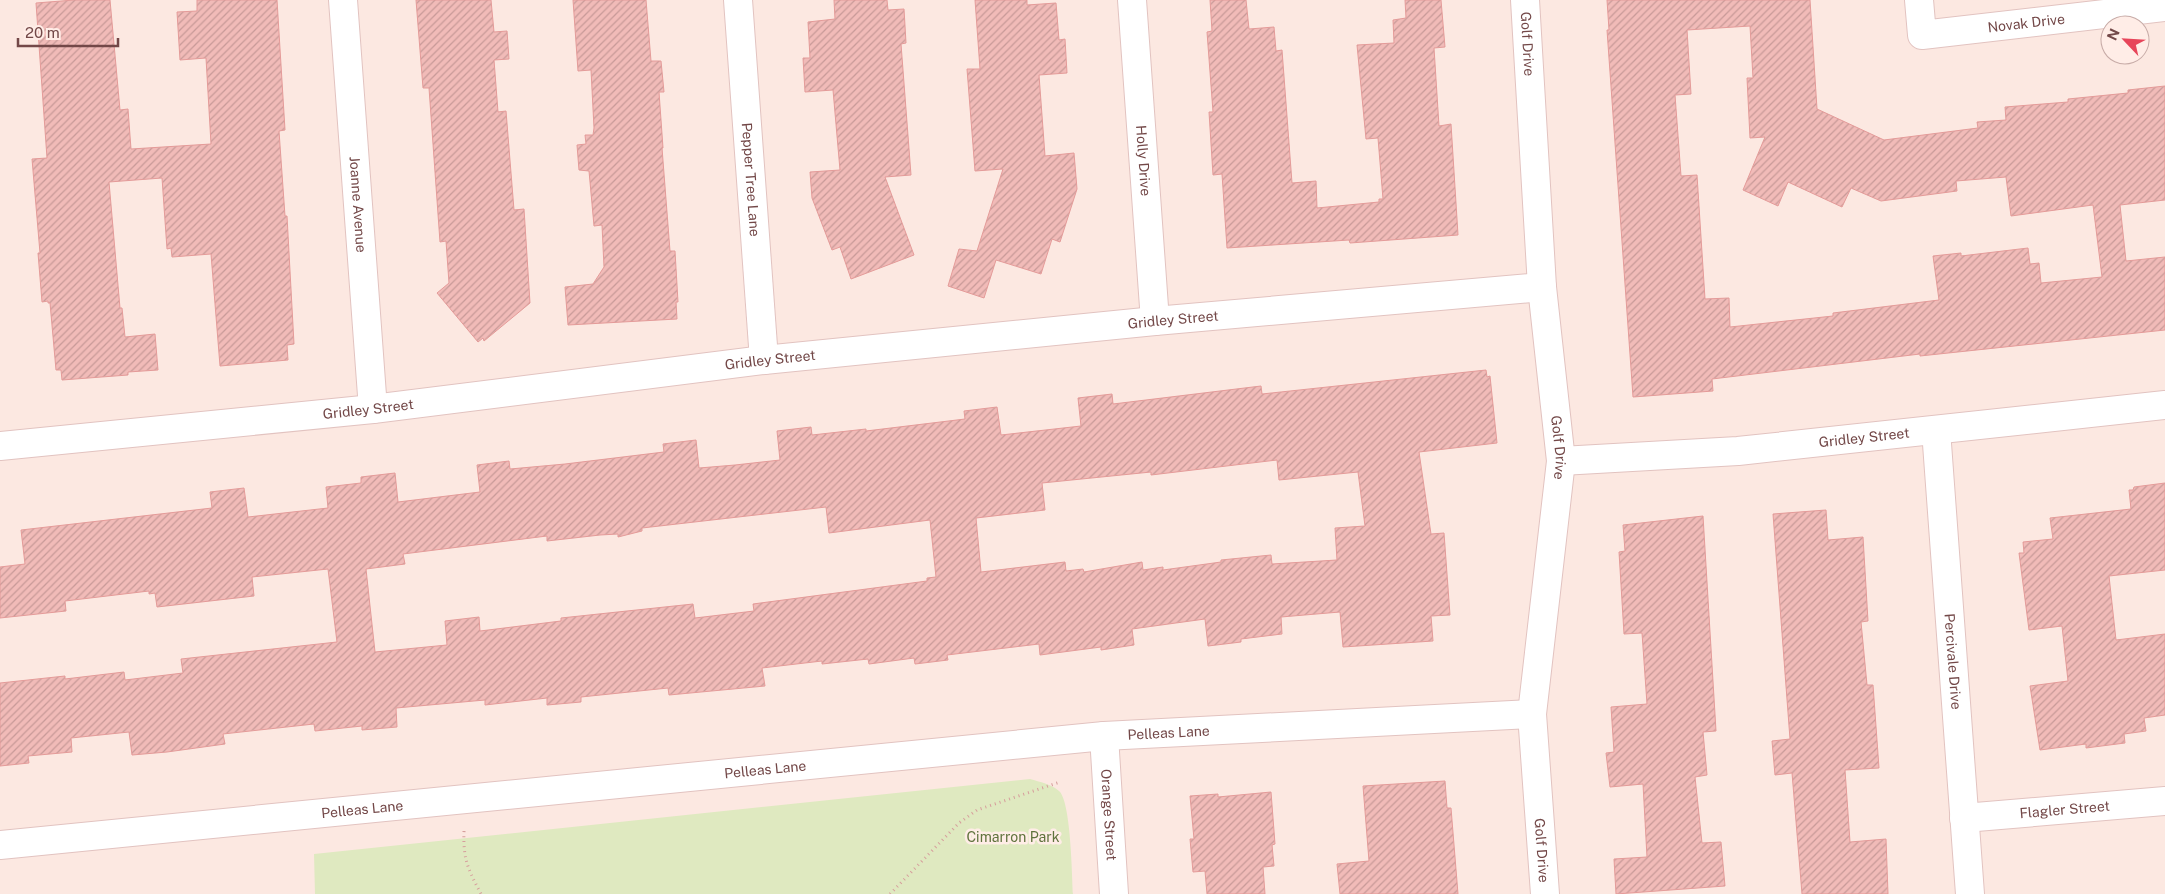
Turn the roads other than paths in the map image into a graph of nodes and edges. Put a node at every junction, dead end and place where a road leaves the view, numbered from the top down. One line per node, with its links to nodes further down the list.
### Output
1 (343, 0): 11 (street, Joanne Avenue)
2 (738, 0): 9 (street, Pepper Tree Lane)
3 (1132, 0): 8 (street, Holly Drive)
4 (1525, 0): 7 (street, Golf Drive)
5 (1919, 0): 6 (street, Novak Drive)
6 (2165, 7)
7 (1542, 287): 8 (street, Gridley Street); 14 (street, Golf Drive)
8 (1155, 321): 9 (street, Gridley Street)
9 (764, 360): 11 (street, Gridley Street)
10 (2165, 404): 12 (street, Gridley Street)
11 (373, 409): 13 (street, Gridley Street)
12 (1936, 430): 14 (street, Gridley Street); 18 (street, Percivale Drive)
13 (0, 446)
14 (1561, 461): 15 (street, Golf Drive)
15 (1532, 714): 16 (street, Pelleas Lane); 21 (street, Golf Drive)
16 (1104, 736): 19 (street, Pelleas Lane); 20 (street, Orange Street)
17 (2165, 801): 18 (street, Flagler Street)
18 (1964, 818): 22 (street, Percivale Drive)
19 (0, 845)
20 (1114, 894)
21 (1545, 894)
22 (1970, 894)

